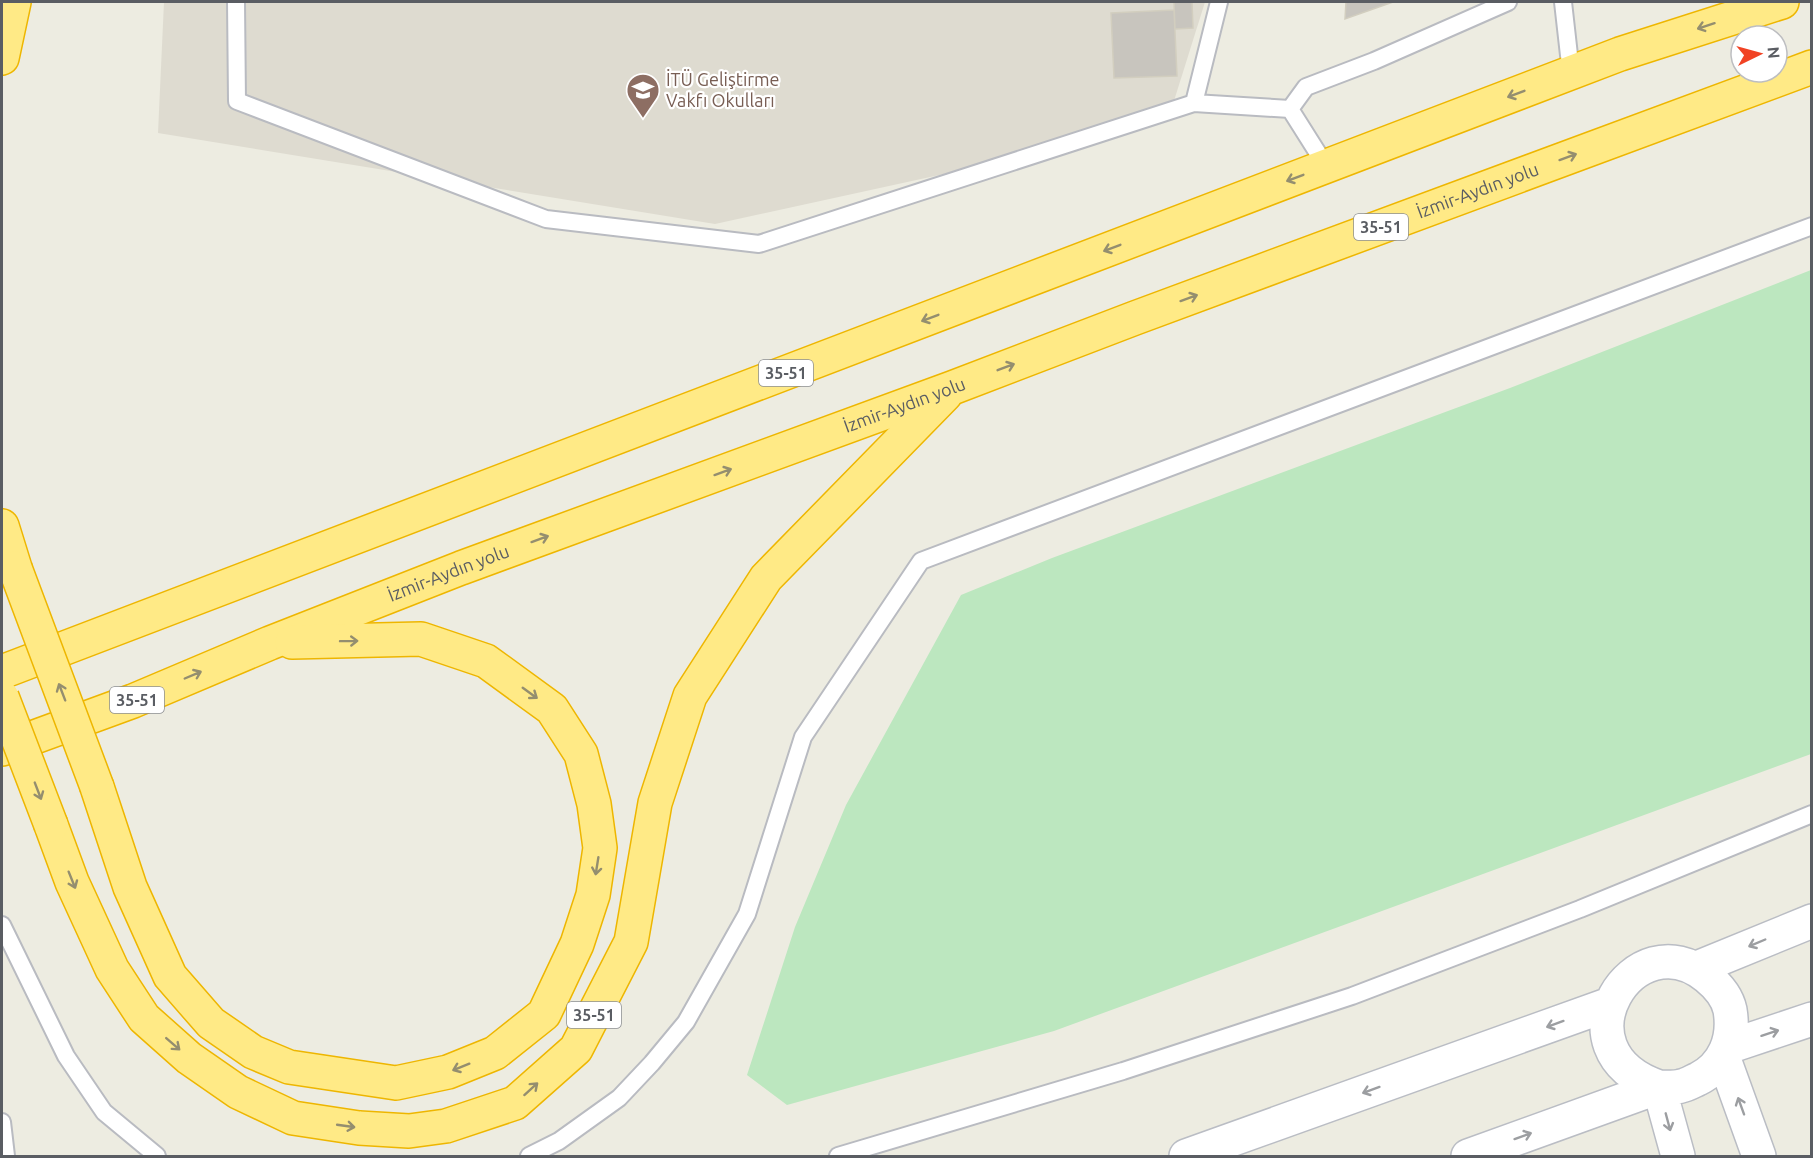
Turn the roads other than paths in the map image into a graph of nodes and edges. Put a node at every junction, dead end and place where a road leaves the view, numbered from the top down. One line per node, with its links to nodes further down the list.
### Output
1 (14, 2): 7 (highway)
2 (236, 2): 10 (lane)
3 (1220, 2): 10 (lane)
4 (1508, 2): 11 (lane)
5 (1563, 2): 9 (lane)
6 (1782, 2): 9 (highway, 35-51, one-way to 9)
7 (2, 58)
8 (1812, 67): 14 (highway, İzmir-Aydın yolu / 35-51, one-way to 8)
9 (1570, 73): 12 (highway, 35-51, one-way to 12)
10 (1194, 103): 11 (lane)
11 (1290, 109): 12 (lane)
12 (1326, 166): 17 (highway, 35-51, one-way to 17)
13 (1812, 226): 31 (lane)
14 (952, 388): 16 (highway, İzmir-Aydın yolu / 35-51, one-way to 14); 18 (highway, 35-51, one-way to 14, bridge)
15 (2, 526): 16 (highway, one-way to 15, bridge)
16 (270, 643): 19 (highway, İzmir-Aydın yolu / 35-51, one-way to 16)
17 (2, 672)
18 (2, 697)
19 (2, 749)
20 (1812, 814): 32 (lane)
21 (1812, 921): 23 (street, one-way to 23)
22 (2, 925): 30 (lane)
23 (1697, 969): 24 (street); 26 (street)
24 (1610, 1004): 27 (street); 33 (street, one-way to 33)
25 (1812, 1019): 26 (street, one-way to 25)
26 (1725, 1052): 27 (street); 36 (street, one-way to 26)
27 (1659, 1087): 34 (street, one-way to 27); 35 (street, one-way to 35)
28 (2, 1122): 29 (lane)
29 (6, 1156)
30 (157, 1156)
31 (529, 1156)
32 (838, 1156)
33 (1186, 1156)
34 (1468, 1156)
35 (1678, 1156)
36 (1759, 1156)

